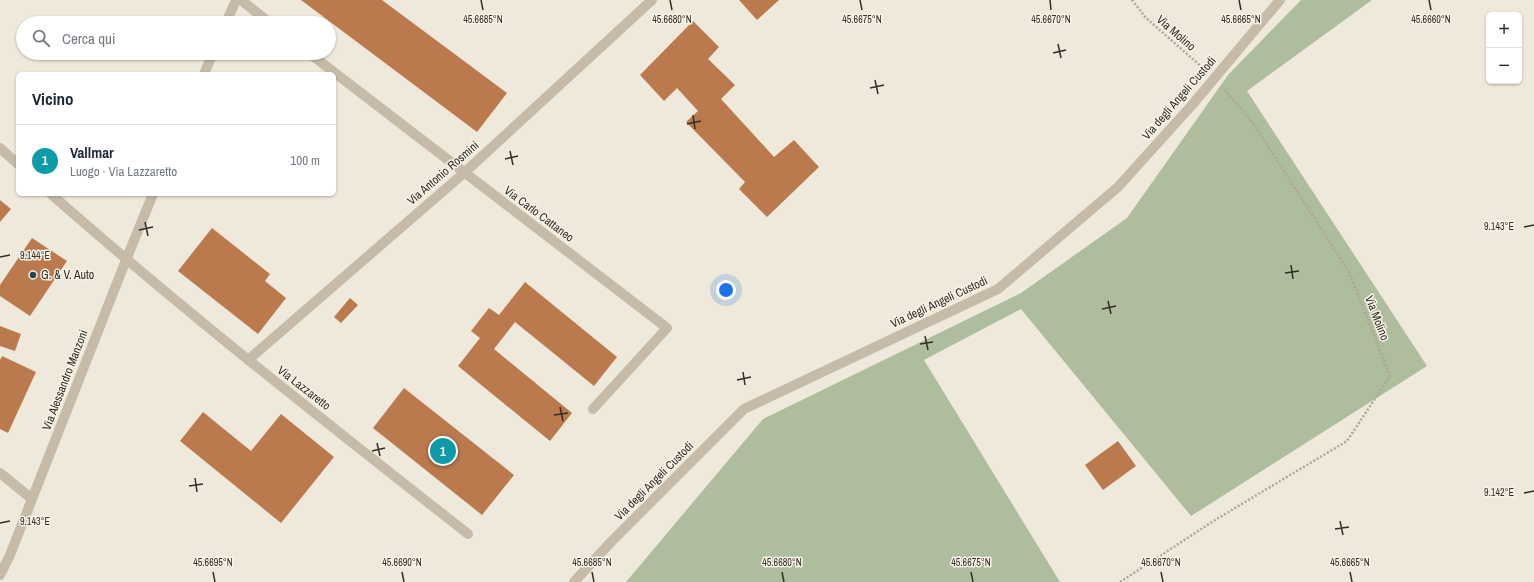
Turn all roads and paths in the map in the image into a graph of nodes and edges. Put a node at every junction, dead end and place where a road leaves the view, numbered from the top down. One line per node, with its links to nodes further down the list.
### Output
1 (236, 0): 6 (street)
2 (240, 0): 7 (street)
3 (652, 0): 16 (street, Via Antonio Rosmini)
4 (1132, 0): 13 (path, Via Molino)
5 (1280, 0): 13 (street, Via degli Angeli Custodi)
6 (229, 16)
7 (261, 16)
8 (210, 60): 10 (street)
9 (318, 60): 11 (street, Via Carlo Cattaneo)
10 (205, 72)
11 (334, 72)
12 (336, 74): 16 (street, Via Carlo Cattaneo)
13 (1214, 78): 26 (street, Via degli Angeli Custodi); 27 (path, Via Molino)
14 (0, 148): 15 (street)
15 (16, 162)
16 (464, 173): 20 (street, Via Antonio Rosmini); 21 (street, Via Carlo Cattaneo)
17 (54, 196): 19 (street, Via Lazzaretto)
18 (152, 196): 19 (street, Via Alessandro Manzoni)
19 (126, 260): 20 (street, Via Lazzaretto); 23 (street, Via Alessandro Manzoni)
20 (248, 360): 24 (street, Via Lazzaretto)
21 (593, 409)
22 (0, 473): 23 (street)
23 (32, 499): 25 (street, Via Alessandro Manzoni)
24 (468, 534)
25 (0, 575)
26 (574, 582)
27 (1120, 582)

